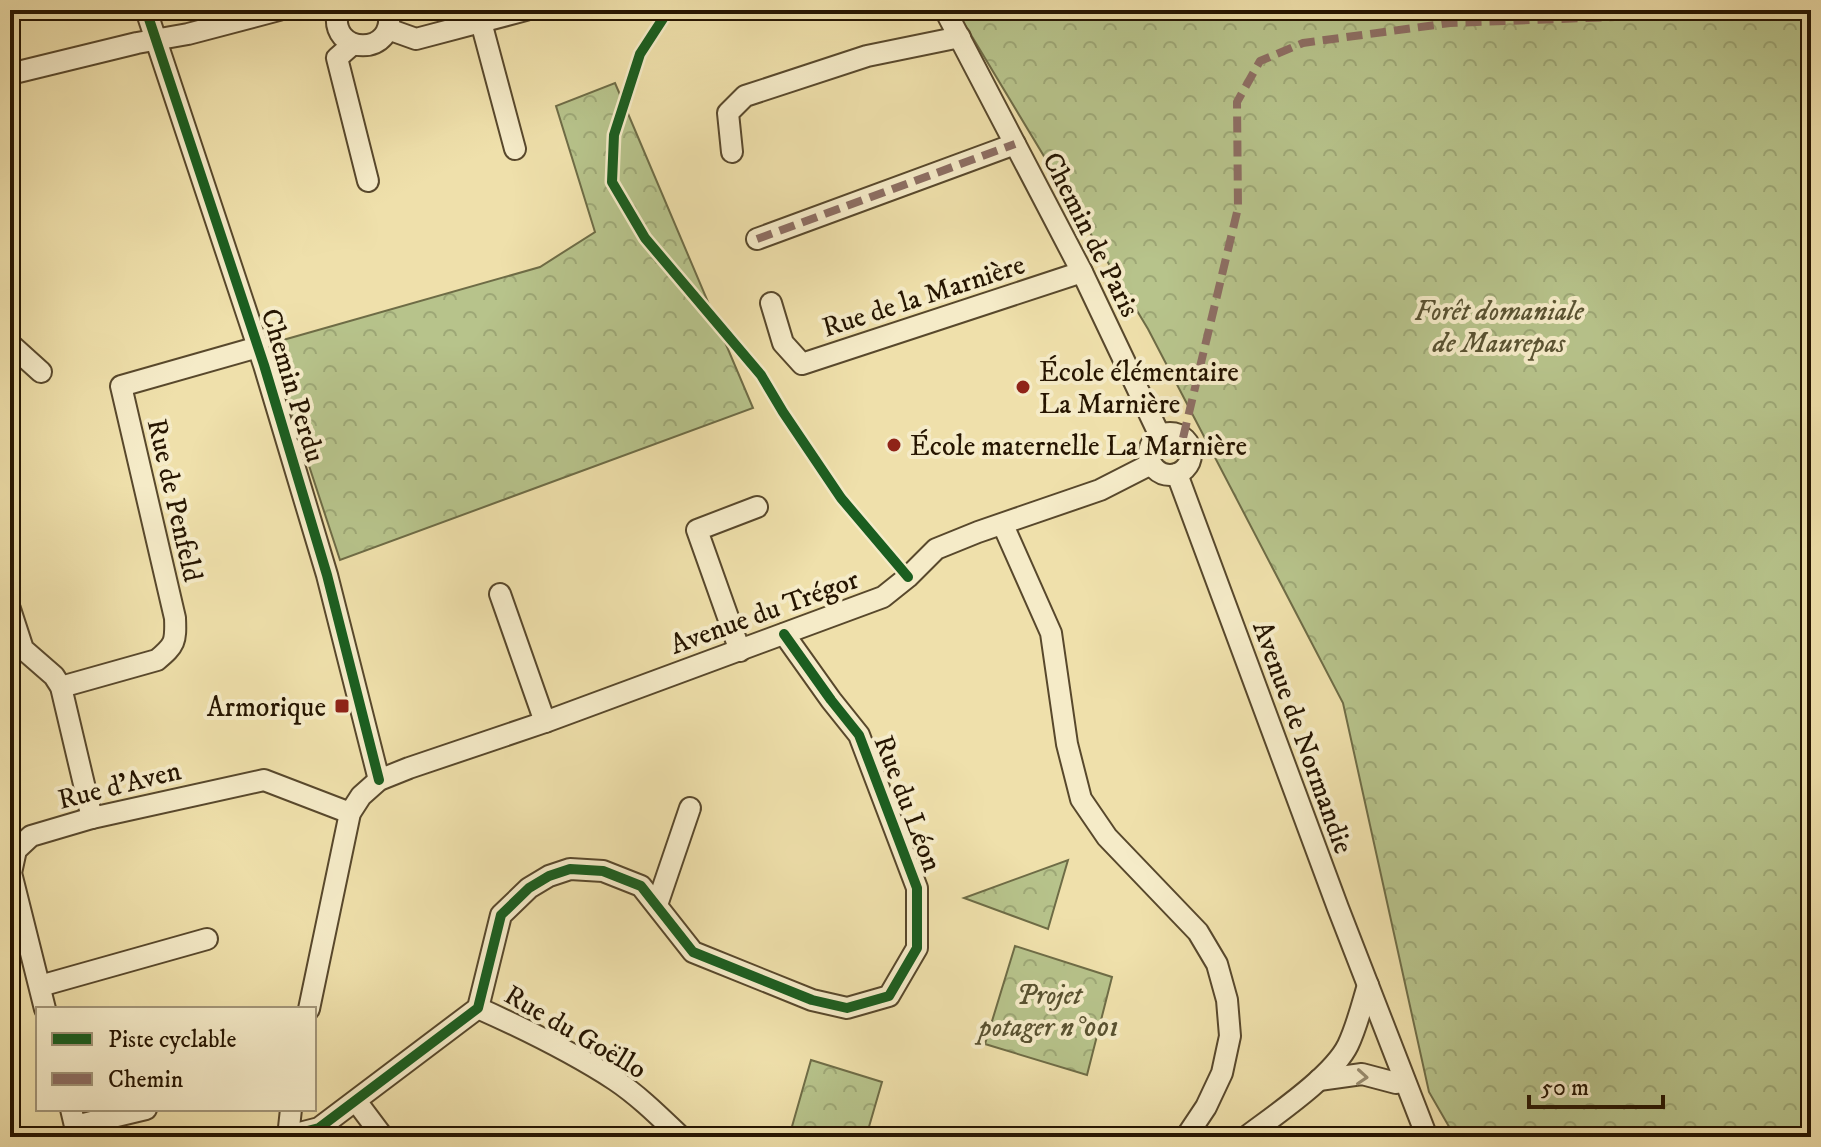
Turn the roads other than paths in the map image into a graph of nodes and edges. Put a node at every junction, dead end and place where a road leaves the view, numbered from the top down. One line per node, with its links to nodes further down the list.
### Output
1 (146, 10): 9 (street, Chemin Perdu)
2 (279, 10): 9 (street)
3 (338, 10): 10 (street)
4 (526, 10): 7 (street)
5 (945, 10): 8 (street, Chemin de Paris)
6 (388, 20): 7 (street); 10 (street)
7 (481, 22): 13 (street)
8 (960, 37): 12 (street, Chemin de Paris); 14 (street)
9 (156, 40): 11 (street); 20 (street, Chemin Perdu)
10 (353, 44): 15 (street)
11 (10, 74)
12 (1015, 144): 16 (street, Chemin de Paris); 17 (street, Chemin de Paris)
13 (515, 149)
14 (732, 152)
15 (368, 181)
16 (757, 239)
17 (1082, 272): 18 (street, Rue de la Marnière); 22 (street, Chemin de Paris)
18 (771, 303)
19 (10, 344): 21 (street)
20 (258, 347): 31 (street, Rue de Penfeld); 33 (street, Chemin Perdu)
21 (41, 372)
22 (1160, 436): 23 (street); 24 (street)
23 (1151, 464): 24 (street); 26 (street, Avenue du Trégor)
24 (1177, 474): 39 (street, Avenue de Normandie)
25 (757, 507): 30 (street)
26 (1003, 525): 29 (street, Avenue du Trégor); 55 (street)
27 (500, 594): 32 (street)
28 (10, 609): 31 (street)
29 (784, 634): 30 (street, Avenue du Trégor); 37 (street, Rue du Léon)
30 (740, 651): 32 (street, Avenue du Trégor)
31 (61, 687): 36 (street)
32 (545, 722): 33 (street, Avenue du Trégor)
33 (379, 780): 35 (street)
34 (690, 808): 37 (street)
35 (350, 813): 36 (street, Rue d'Aven); 42 (street)
36 (92, 818): 40 (street, Rue d'Aven)
37 (657, 905): 43 (street, Rue du Léon)
38 (207, 939): 40 (street)
39 (1368, 985): 44 (street); 45 (street, Avenue de Normandie)
40 (40, 986): 41 (street, Rue d'Aven)
41 (45, 1007)
42 (309, 1007)
43 (478, 1008): 48 (street); 54 (street, Rue du Goëllo)
44 (1358, 1017): 45 (street); 47 (street)
45 (1380, 1019): 46 (street, Avenue de Normandie)
46 (1403, 1079): 47 (street, one-way to 46); 57 (street, Avenue de Normandie)
47 (1319, 1080): 56 (street)
48 (356, 1101): 52 (street); 53 (street)
49 (136, 1111): 51 (street)
50 (291, 1111): 52 (street)
51 (74, 1124)
52 (288, 1136)
53 (383, 1137)
54 (681, 1137)
55 (1186, 1137)
56 (1246, 1137)
57 (1427, 1137)

